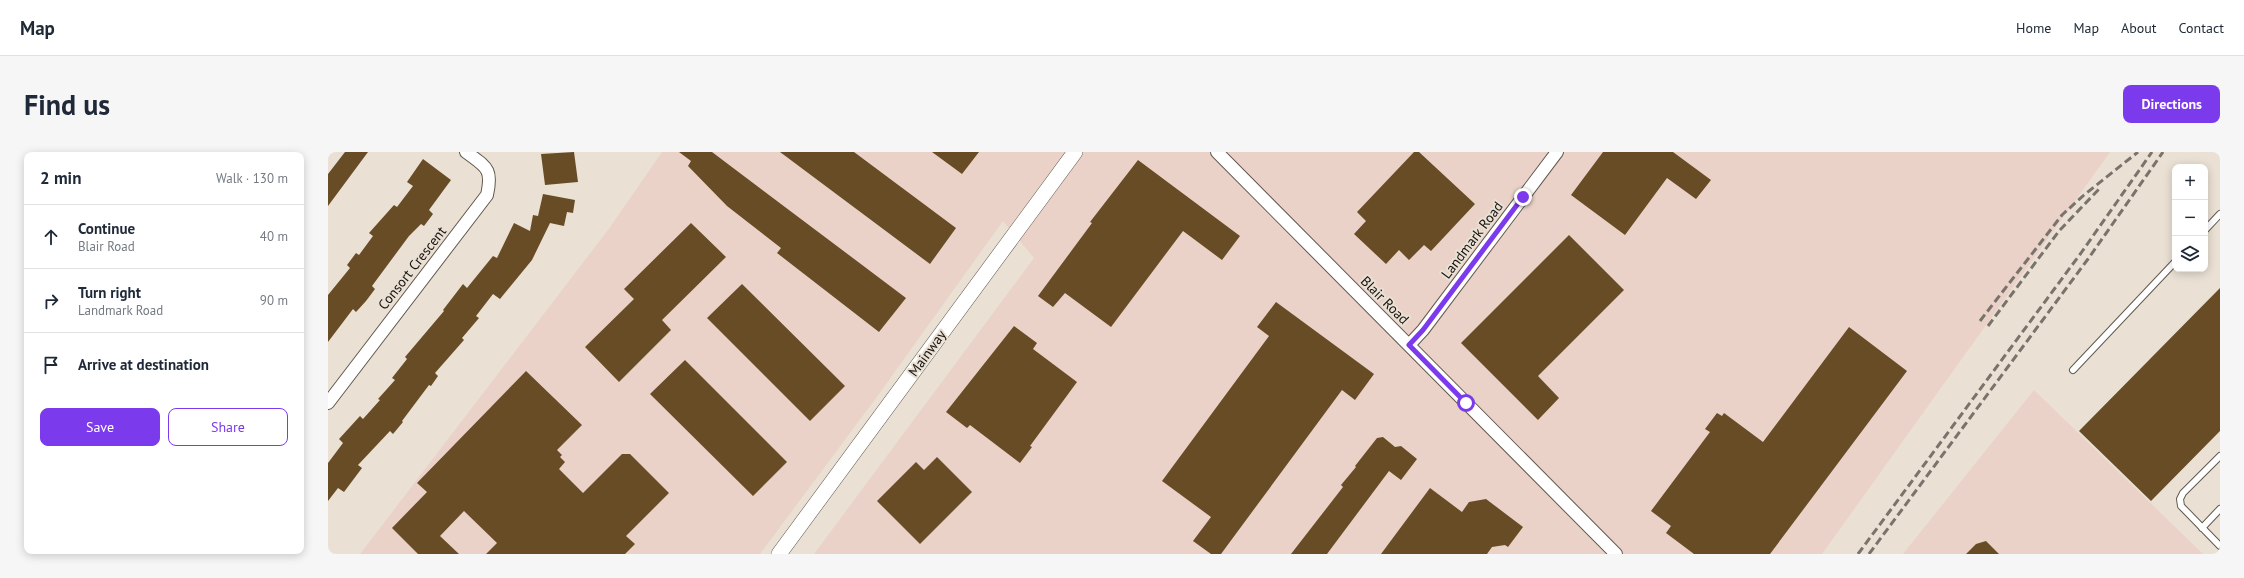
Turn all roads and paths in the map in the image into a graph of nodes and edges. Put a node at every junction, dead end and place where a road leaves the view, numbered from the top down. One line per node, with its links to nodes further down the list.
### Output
1 (466, 152): 10 (street, Consort Crescent)
2 (1075, 152): 15 (street, Mainway)
3 (1217, 152): 8 (street, Blair Road)
4 (1557, 152): 8 (street, Landmark Road)
5 (2220, 214): 6 (lane)
6 (2208, 227)
7 (2172, 265): 9 (lane)
8 (1409, 345): 16 (street, Blair Road)
9 (2073, 370)
10 (328, 402)
11 (2220, 456): 13 (lane)
12 (2220, 509): 13 (lane)
13 (2202, 528): 14 (lane)
14 (2220, 546)
15 (779, 554)
16 (1616, 554)

